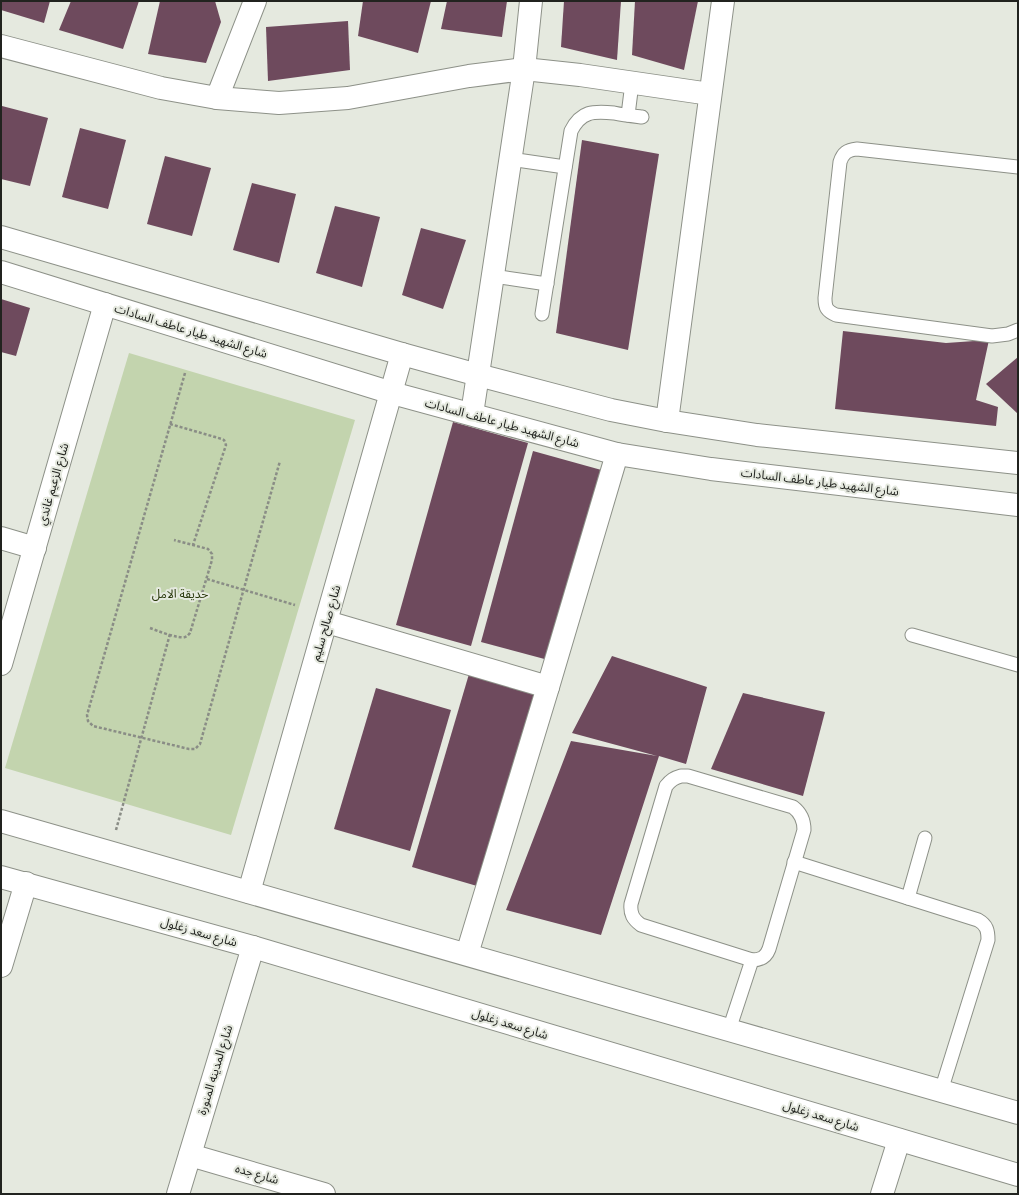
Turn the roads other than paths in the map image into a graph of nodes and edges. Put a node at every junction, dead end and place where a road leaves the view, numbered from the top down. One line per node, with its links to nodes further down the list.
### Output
1 (255, 1): 8 (street)
2 (531, 1): 5 (street)
3 (723, 1): 7 (street)
4 (1, 46): 8 (street)
5 (524, 69): 6 (street); 8 (street); 11 (street)
6 (632, 83): 7 (street); 9 (lane)
7 (710, 94): 26 (street)
8 (217, 98)
9 (628, 115): 10 (lane); 12 (lane)
10 (642, 117)
11 (510, 159): 12 (lane); 17 (street)
12 (565, 167): 18 (lane)
13 (1018, 167): 21 (lane)
14 (1, 238): 15 (street)
15 (114, 270): 19 (street, شارع الزعيم غاندي); 22 (street)
16 (1, 272): 19 (street, شارع الشهيد طيار عاطف السادات)
17 (493, 276): 18 (lane); 23 (street)
18 (547, 284): 20 (lane)
19 (105, 304): 24 (street, شارع الشهيد طيار عاطف السادات); 31 (street, شارع الزعيم غاندي)
20 (542, 314)
21 (1018, 330)
22 (402, 354): 23 (street); 24 (street, شارع صالح سليم)
23 (478, 375): 25 (street); 26 (street)
24 (392, 393): 25 (street, شارع الشهيد طيار عاطف السادات); 32 (street, شارع صالح سليم)
25 (472, 414): 27 (street, شارع الشهيد طيار عاطف السادات)
26 (666, 421): 28 (street)
27 (617, 454): 29 (street, شارع الشهيد طيار عاطف السادات); 36 (street)
28 (1018, 463)
29 (1018, 505)
30 (1, 538): 31 (street)
31 (35, 548): 34 (street, شارع الزعيم غاندي)
32 (327, 622): 36 (street); 42 (street, شارع صالح سليم)
33 (912, 635): 35 (lane)
34 (1, 664)
35 (1018, 665)
36 (548, 687): 45 (street)
37 (1, 821): 42 (street)
38 (925, 838): 43 (lane)
39 (794, 862): 43 (lane); 46 (lane); 46 (lane)
40 (1, 877): 41 (street, شارع سعد زغلول)
41 (26, 883): 44 (street, شارع سعد زغلول); 47 (street)
42 (249, 892): 45 (street)
43 (908, 898): 49 (lane)
44 (253, 947): 51 (street, شارع سعد زغلول); 52 (street, شارع المدينه المنورة)
45 (467, 954): 48 (street)
46 (752, 960): 48 (lane)
47 (1, 966)
48 (729, 1030): 49 (street)
49 (941, 1091): 50 (street)
50 (1018, 1113)
51 (899, 1140): 53 (street, شارع سعد زغلول); 56 (street)
52 (190, 1155): 54 (street, شارع المدينه المنورة); 55 (street, شارع جده)
53 (1018, 1175)
54 (178, 1194)
55 (324, 1194)
56 (882, 1194)

